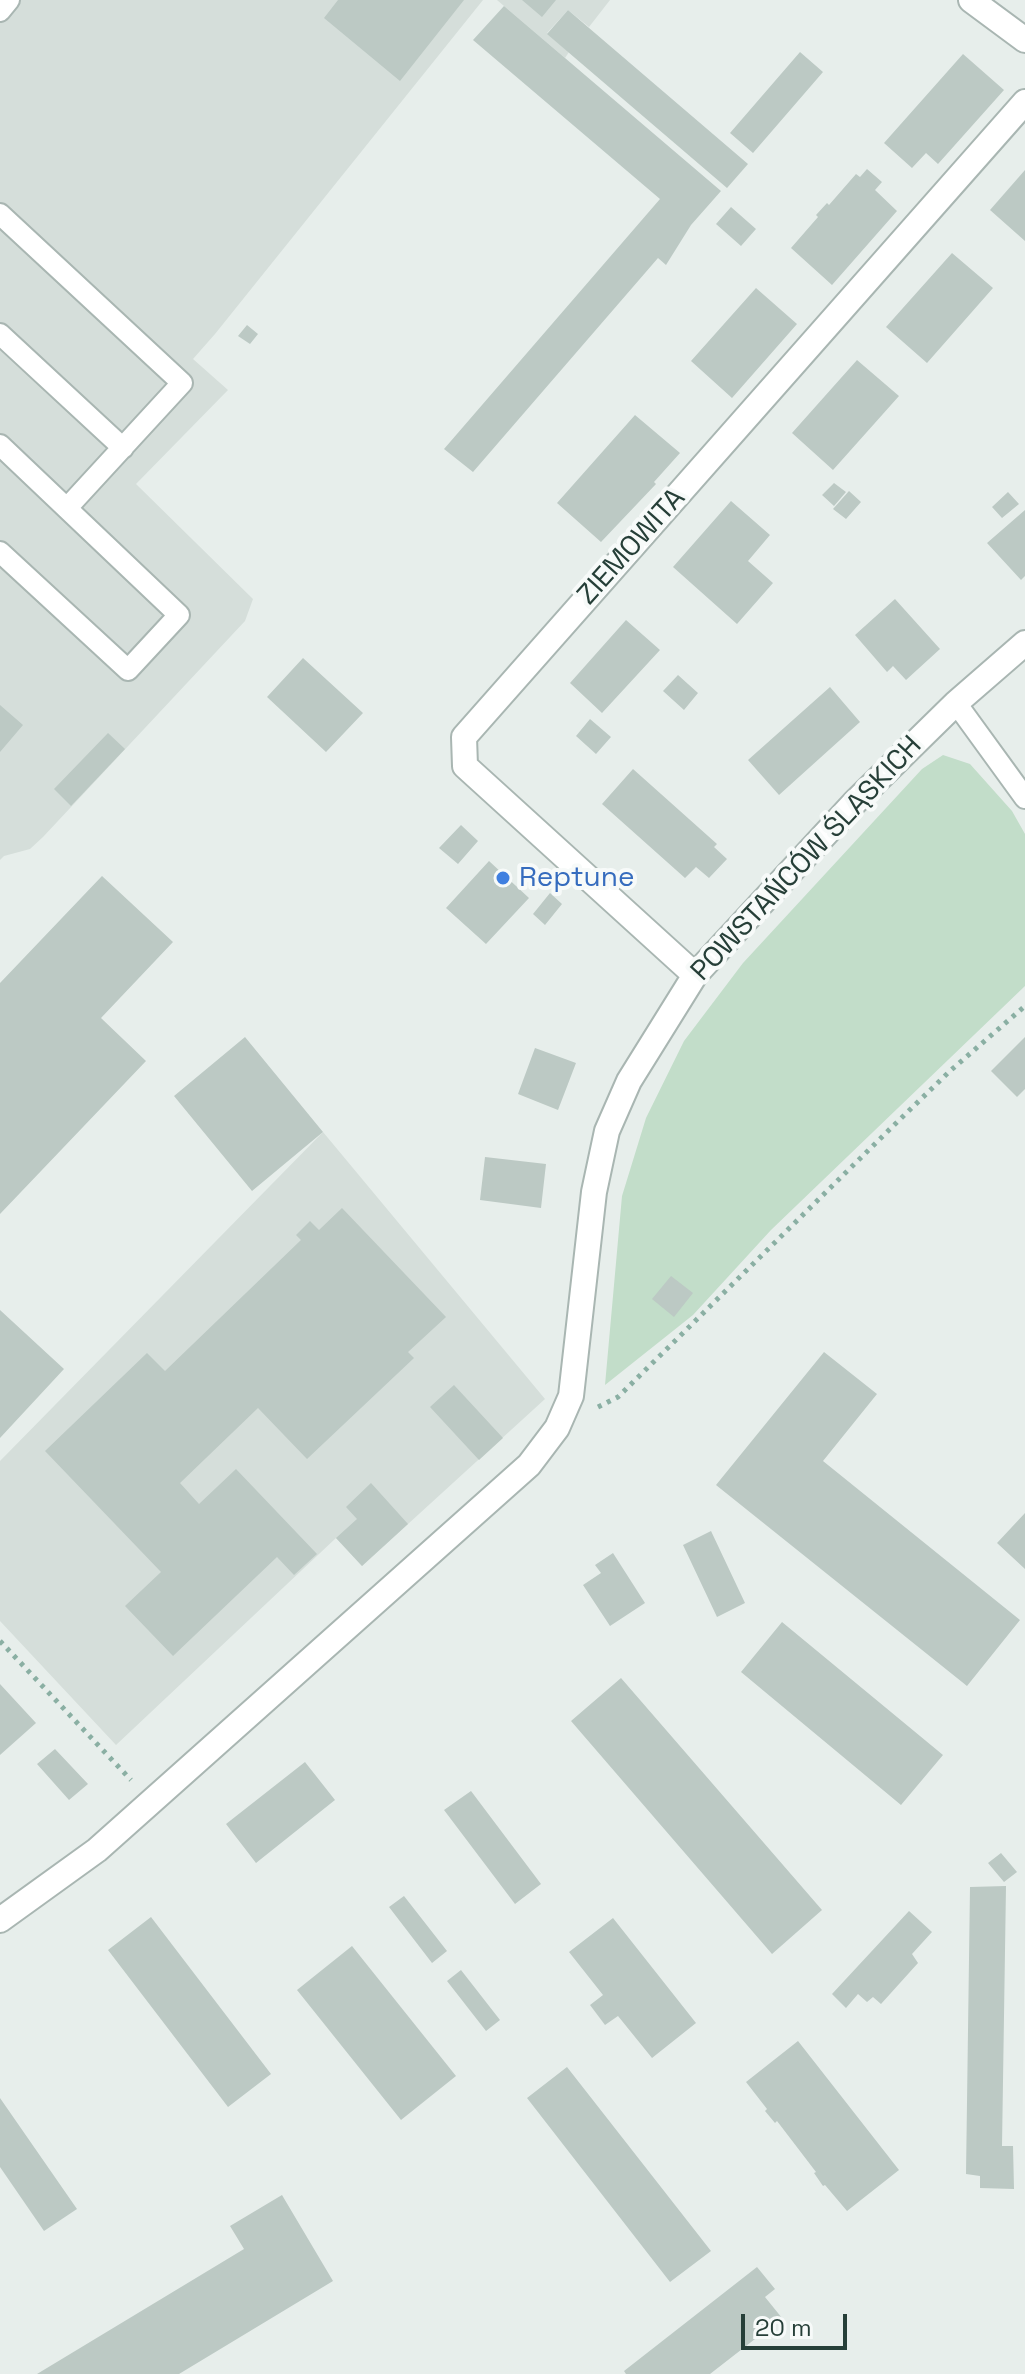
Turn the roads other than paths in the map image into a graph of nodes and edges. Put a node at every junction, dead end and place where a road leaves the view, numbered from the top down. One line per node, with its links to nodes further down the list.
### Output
1 (9, 0): 3 (lane)
2 (971, 0): 4 (street)
3 (0, 11)
4 (1025, 40)
5 (1025, 102): 15 (street, ZIEMOWITA)
6 (0, 214): 9 (lane)
7 (0, 334): 9 (lane)
8 (0, 445): 10 (lane)
9 (123, 448): 10 (lane)
10 (67, 508): 11 (lane)
11 (0, 552)
12 (1025, 643): 13 (street, POWSTAŃCÓW ŚLĄSKICH)
13 (956, 703): 14 (lane); 15 (street, POWSTAŃCÓW ŚLĄSKICH)
14 (1025, 798)
15 (695, 975): 16 (street, POWSTAŃCÓW ŚLĄSKICH)
16 (0, 1920)

